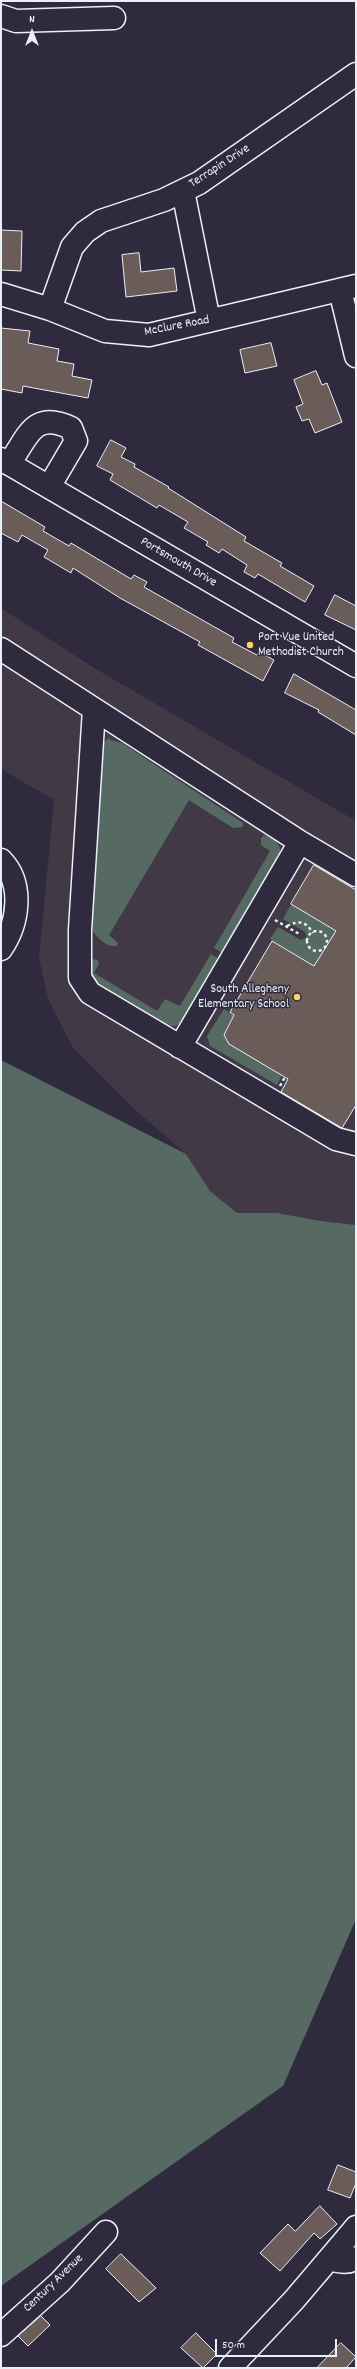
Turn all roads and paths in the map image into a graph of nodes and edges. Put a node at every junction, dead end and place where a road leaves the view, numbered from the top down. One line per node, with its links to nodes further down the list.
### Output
1 (1, 16): 2 (street)
2 (114, 18)
3 (356, 74): 4 (street, Terrapin Drive)
4 (183, 191): 7 (street, Terrapin Drive); 8 (street)
5 (348, 288): 8 (street, McClure Road); 9 (street)
6 (1, 294): 7 (street, McClure Road)
7 (50, 309): 8 (street, McClure Road)
8 (210, 321)
9 (356, 356)
10 (5, 462): 11 (street, Portsmouth Drive); 11 (street)
11 (49, 488): 13 (street, Portsmouth Drive)
12 (1, 649): 14 (street)
13 (356, 666)
14 (94, 709): 15 (street); 23 (street)
15 (300, 842): 17 (street); 23 (street)
16 (1, 860): 22 (street)
17 (356, 875)
18 (269, 925): 19 (path)
19 (287, 926): 20 (path); 21 (path)
20 (313, 933): 20 (path)
21 (301, 935)
22 (1, 949)
23 (180, 1048): 26 (street)
24 (285, 1077): 25 (path)
25 (278, 1090)
26 (356, 1144)
27 (356, 2227): 30 (street)
28 (106, 2232): 31 (street, Century Avenue)
29 (356, 2258): 30 (street)
30 (330, 2259): 32 (street)
31 (1, 2335)
32 (230, 2368)

